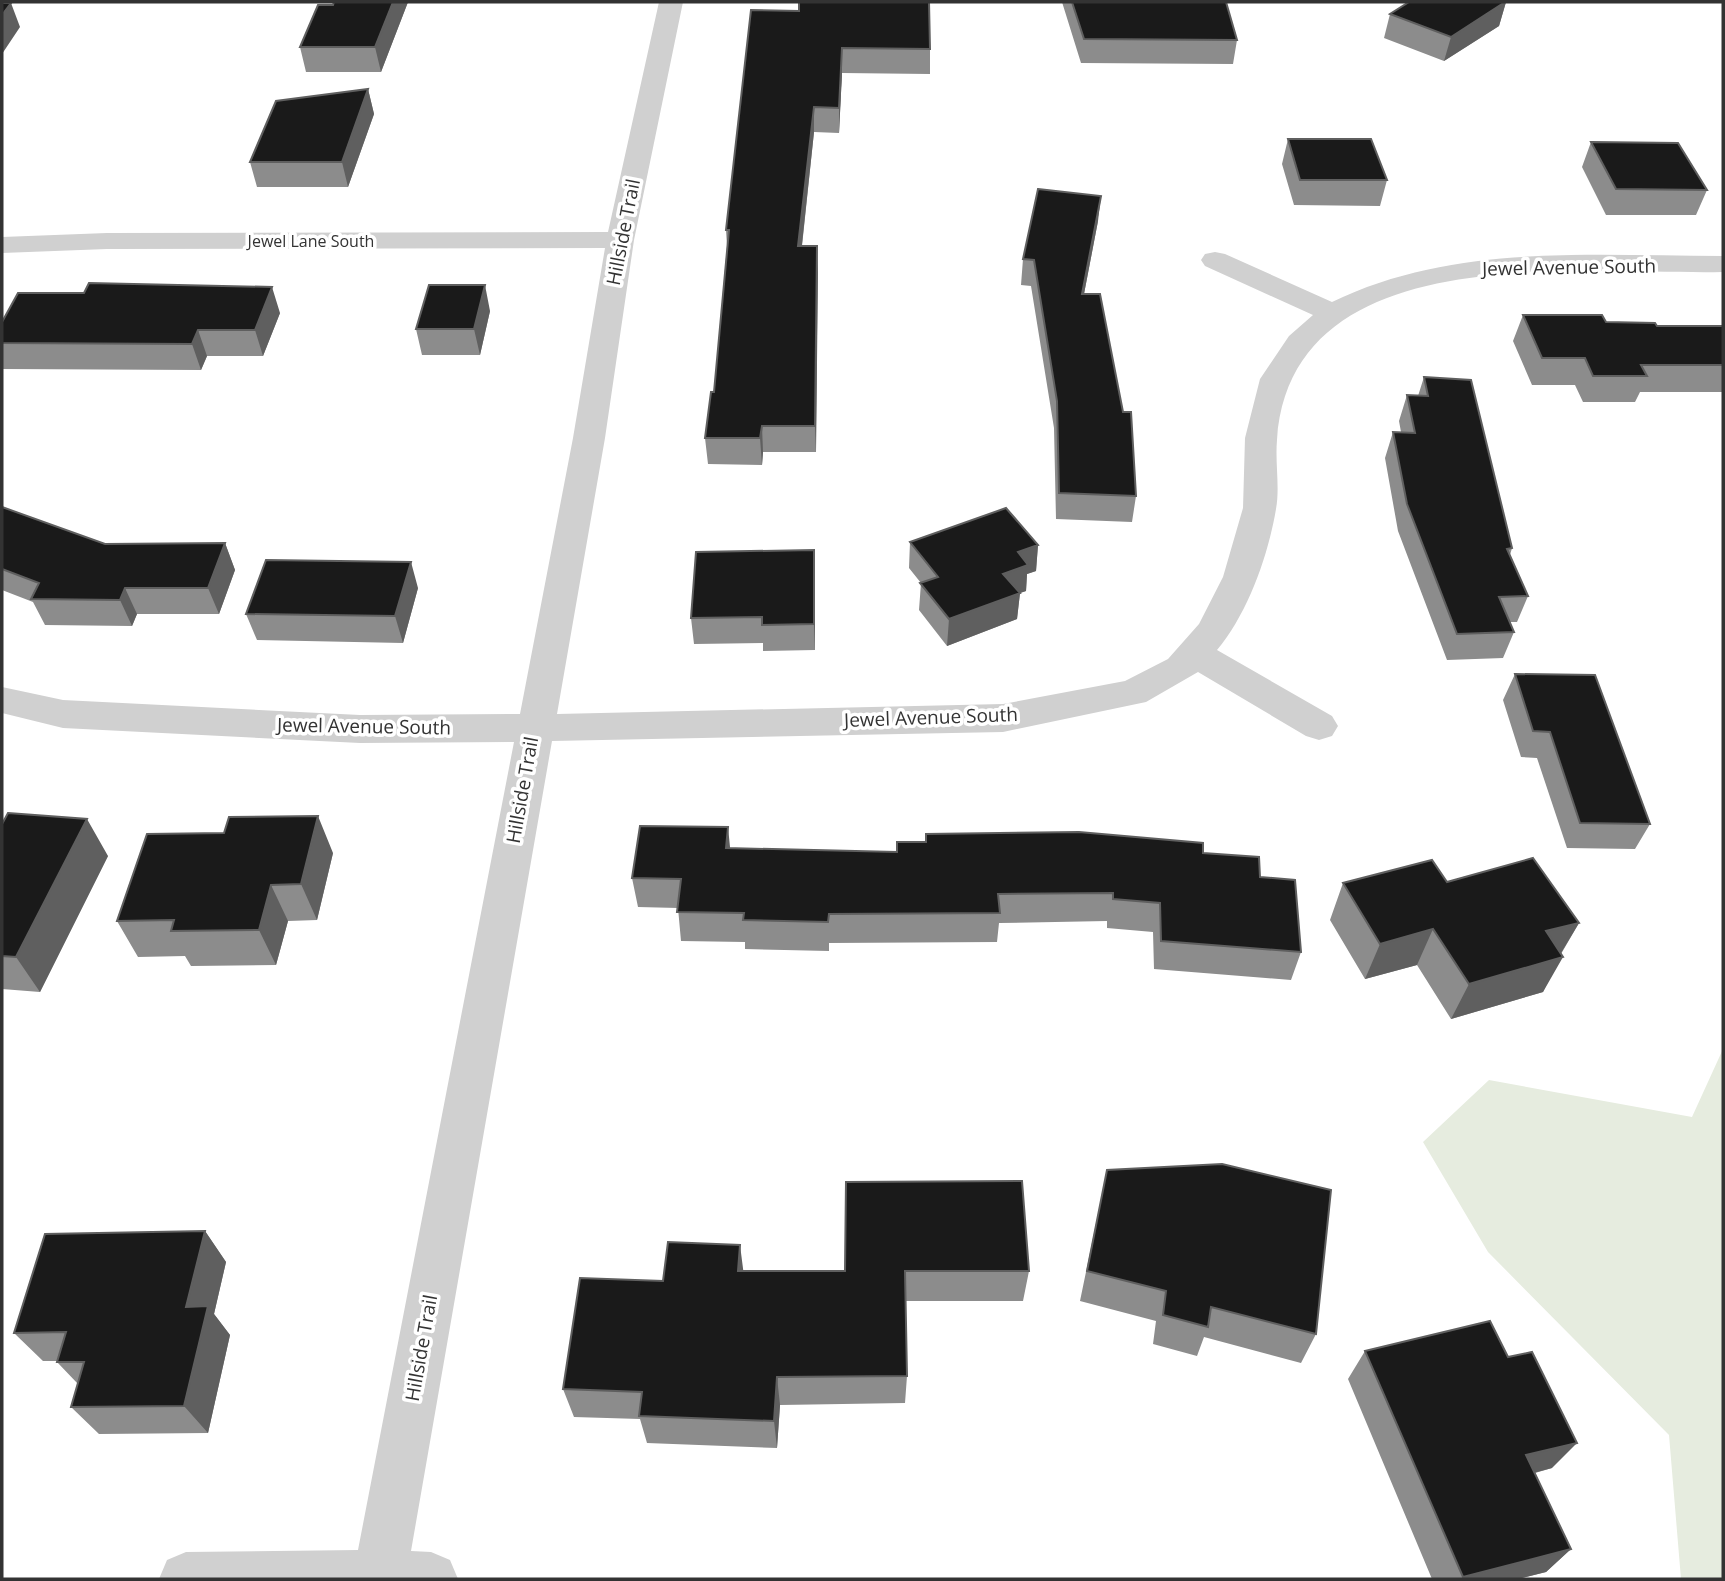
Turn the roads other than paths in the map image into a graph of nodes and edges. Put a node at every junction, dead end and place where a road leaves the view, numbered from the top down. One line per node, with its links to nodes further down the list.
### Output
1 (671, 2): 2 (street, Hillside Trail)
2 (620, 240): 3 (street, Jewel Lane South); 10 (street, Hillside Trail)
3 (2, 245)
4 (1215, 260): 6 (street)
5 (1723, 264): 6 (street, Jewel Avenue South)
6 (1332, 313): 7 (street, Jewel Avenue South)
7 (1194, 653): 9 (street); 10 (street, Jewel Avenue South)
8 (2, 700): 10 (street, Jewel Avenue South)
9 (1319, 726)
10 (533, 728): 11 (street, Hillside Trail)
11 (380, 1578): 12 (street); 13 (street)
12 (186, 1579)
13 (432, 1579)

